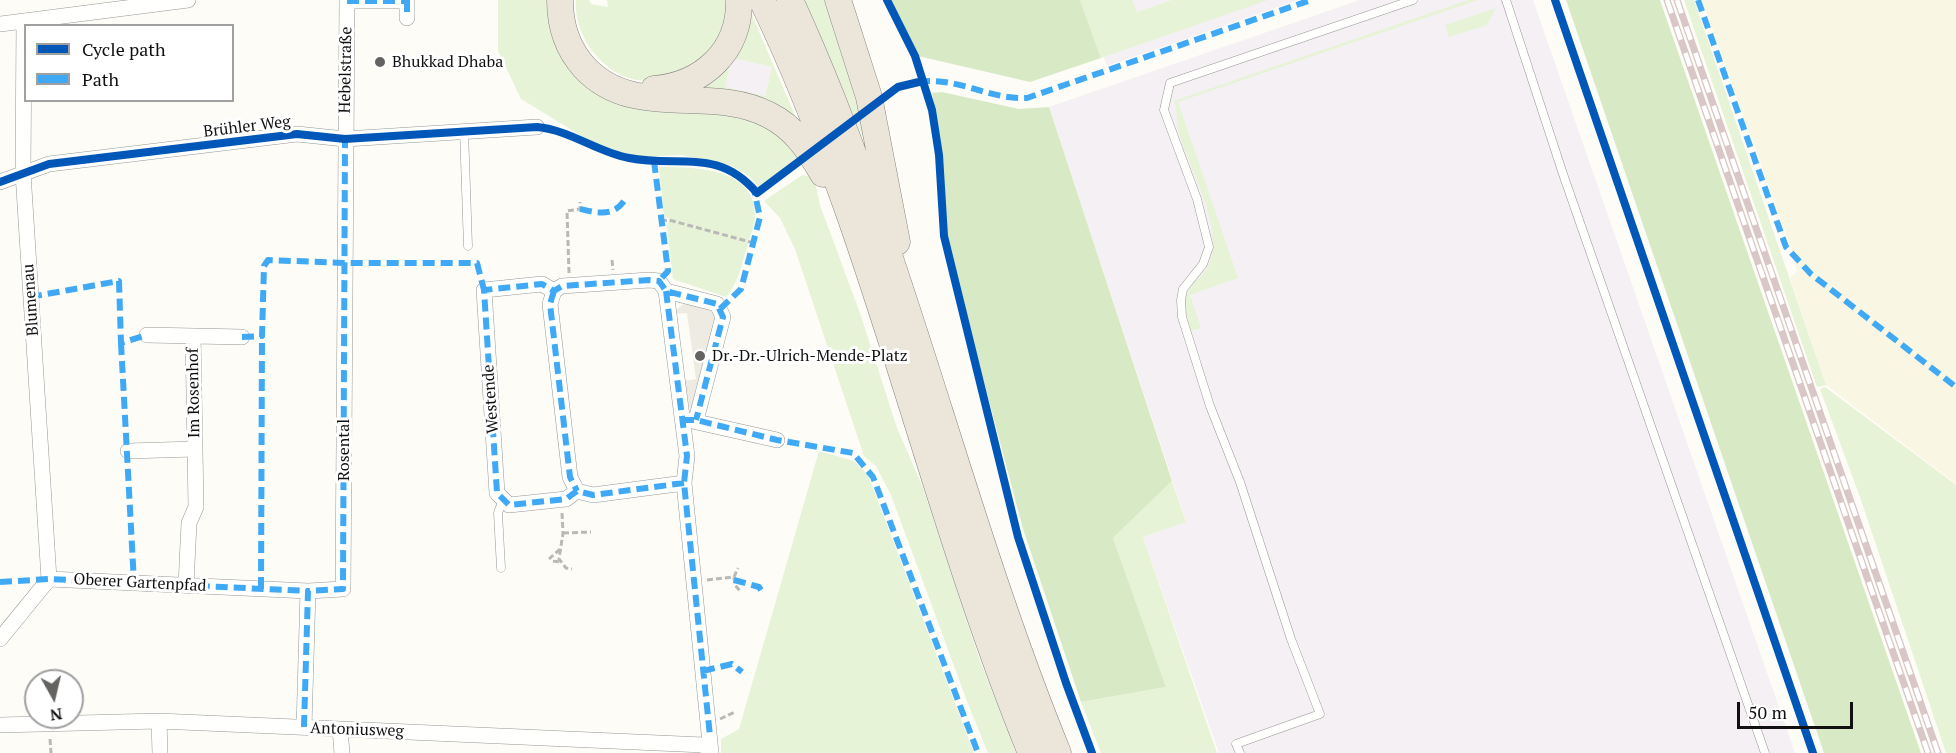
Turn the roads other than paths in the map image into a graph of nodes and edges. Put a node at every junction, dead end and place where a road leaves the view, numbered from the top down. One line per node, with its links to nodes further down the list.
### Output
1 (188, 0): 13 (street)
2 (347, 0): 11 (street); 17 (street, Hebelstraße)
3 (560, 0): 20 (highway)
4 (570, 0): 5 (highway)
5 (739, 0)
6 (762, 0): 20 (highway)
7 (790, 0): 22 (highway)
8 (838, 0): 22 (highway)
9 (1413, 0): 49 (lane)
10 (1506, 0): 50 (lane)
11 (407, 1): 12 (street)
12 (407, 18)
13 (24, 21): 14 (street); 18 (street, Blumenau)
14 (0, 24)
15 (537, 127): 16 (street, Brühler Weg)
16 (464, 131): 17 (street, Brühler Weg); 21 (lane)
17 (345, 139): 18 (street, Brühler Weg); 38 (street, Rosental)
18 (23, 173): 19 (street, Brühler Weg); 36 (street, Blumenau)
19 (0, 182)
20 (855, 232): 47 (highway)
21 (468, 246)
22 (900, 284): 48 (highway)
23 (554, 291): 24 (street); 33 (street); 34 (street, Westende)
24 (666, 291): 28 (street); 28 (street)
25 (147, 335): 26 (street, Im Rosenhof)
26 (193, 336): 27 (street, Im Rosenhof); 30 (street, Im Rosenhof)
27 (242, 338)
28 (689, 420): 29 (street); 32 (street)
29 (777, 440)
30 (195, 450): 31 (street, Im Rosenhof); 37 (street, Im Rosenhof)
31 (128, 452)
32 (684, 483): 33 (street); 46 (street)
33 (577, 491): 34 (street)
34 (502, 499): 35 (lane)
35 (501, 568)
36 (49, 579): 37 (street, Oberer Gartenpfad); 39 (street)
37 (186, 585): 38 (street, Oberer Gartenpfad)
38 (308, 591): 42 (street)
39 (0, 639)
40 (159, 721): 41 (street, Antoniusweg); 42 (street, Antoniusweg); 44 (street)
41 (0, 725)
42 (304, 727): 43 (street, Antoniusweg)
43 (340, 729): 45 (street); 46 (street, Antoniusweg)
44 (160, 753)
45 (342, 753)
46 (711, 753)
47 (1031, 753)
48 (1058, 753)
49 (1240, 753)
50 (1765, 753)

